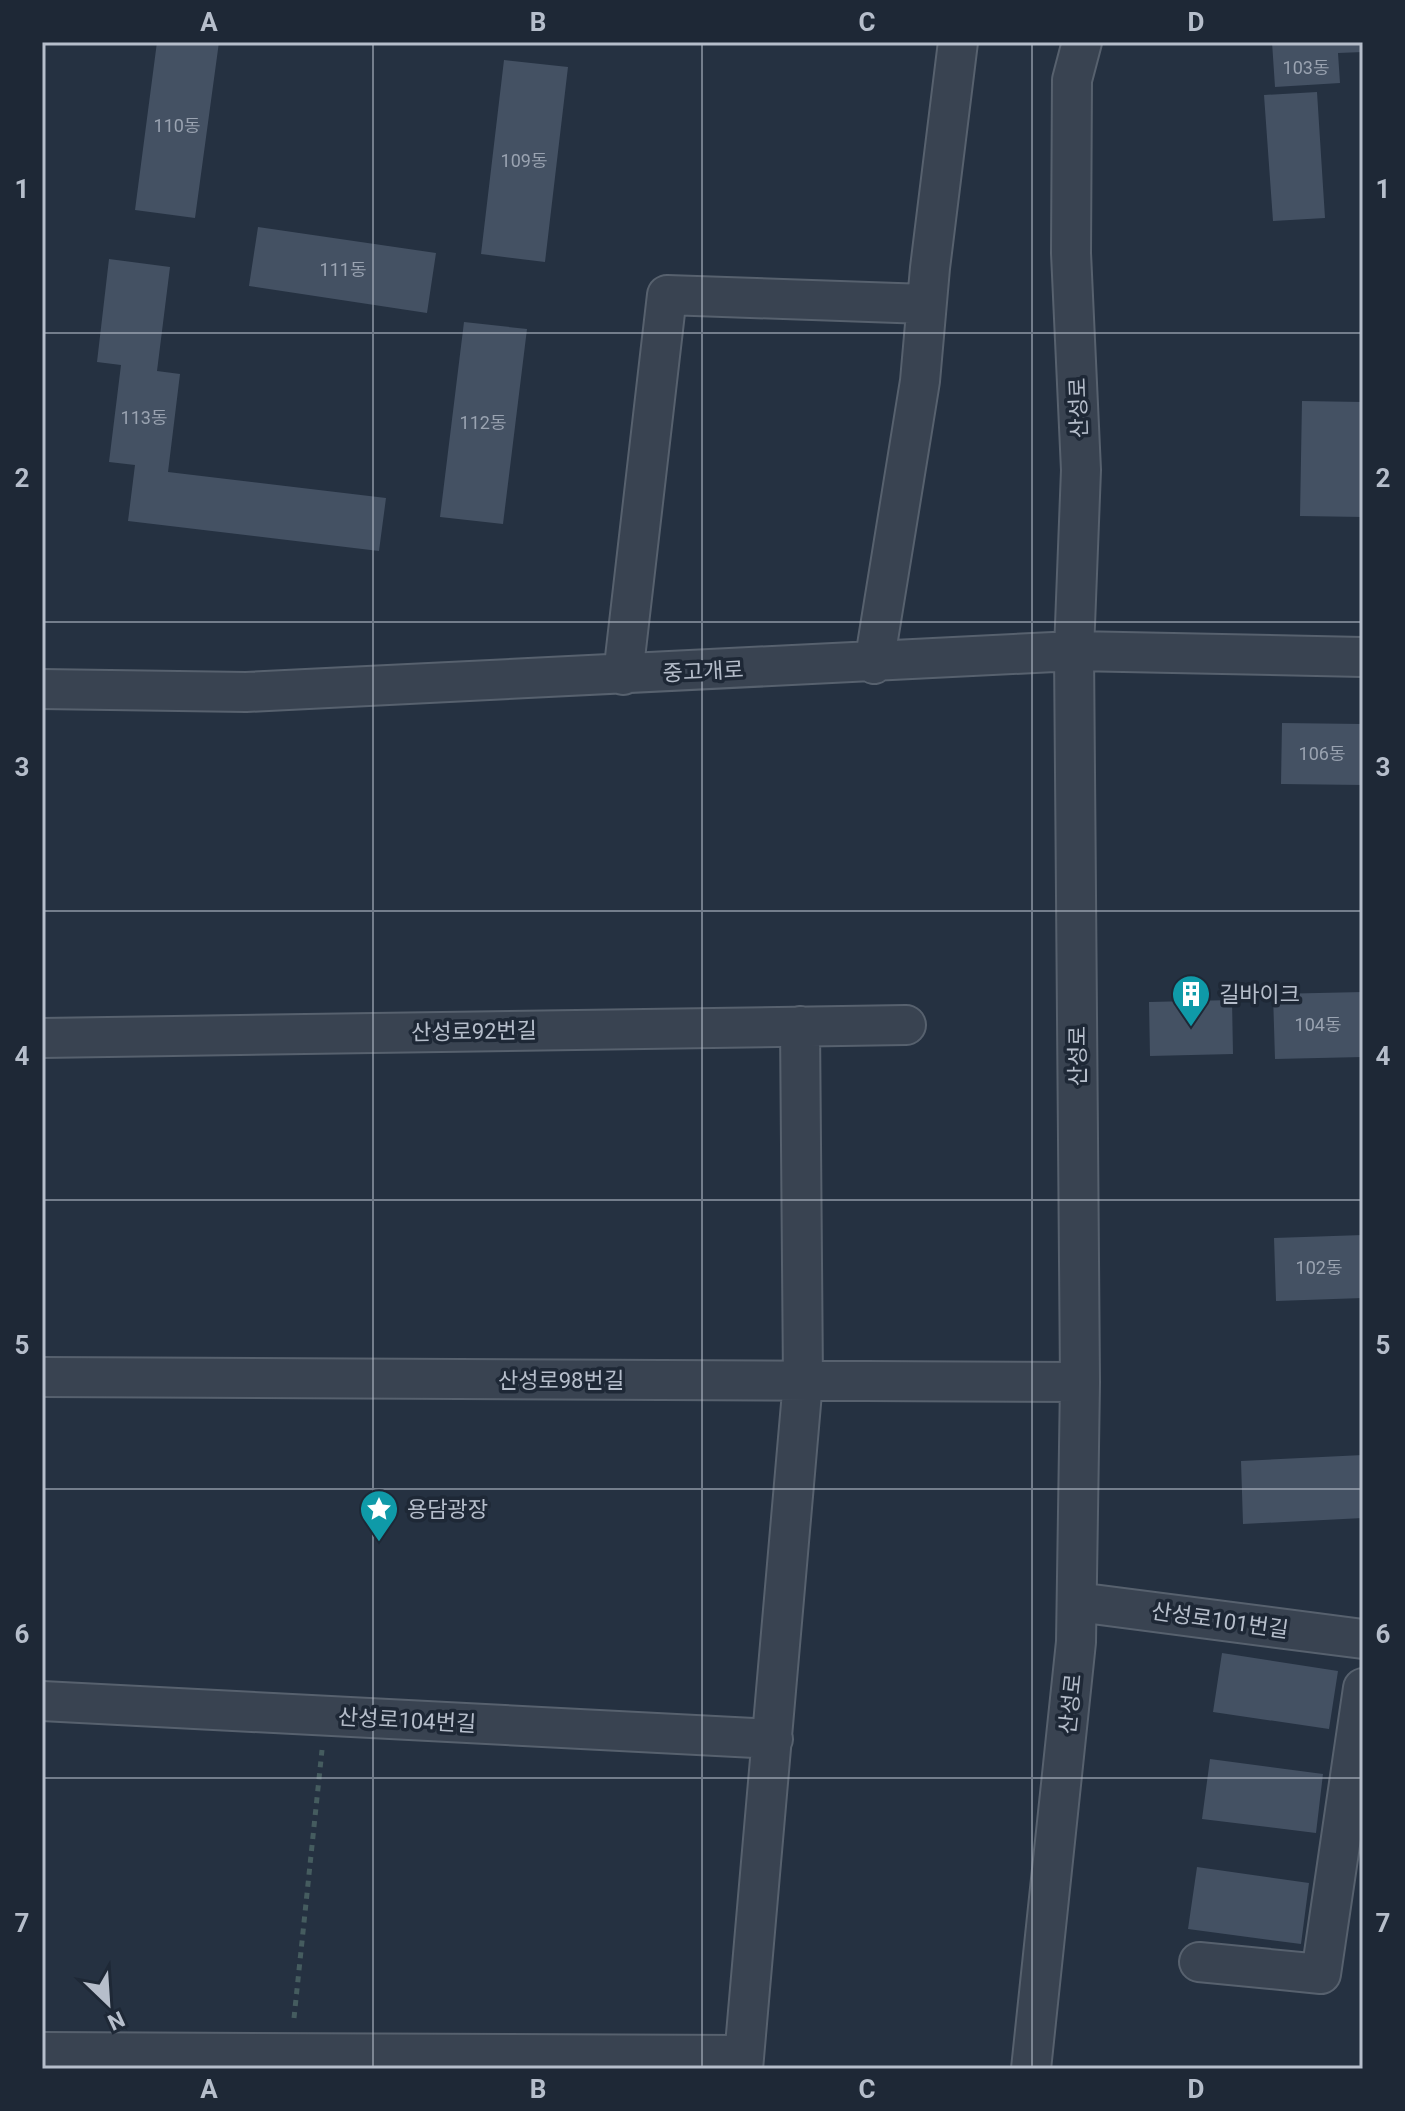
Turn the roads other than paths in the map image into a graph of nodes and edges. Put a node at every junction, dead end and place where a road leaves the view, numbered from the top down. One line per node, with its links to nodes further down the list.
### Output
1 (958, 42): 3 (street)
2 (1082, 42): 4 (street, 산성로)
3 (926, 304): 6 (street); 7 (street)
4 (1074, 651): 5 (street, 중고개로); 6 (street, 중고개로); 14 (street, 산성로)
5 (1363, 657)
6 (874, 664): 7 (street, 중고개로)
7 (623, 675): 8 (street, 중고개로)
8 (42, 689)
9 (906, 1025): 10 (street, 산성로92번길)
10 (800, 1026): 11 (street, 산성로92번길); 13 (street)
11 (42, 1038)
12 (42, 1377): 13 (street, 산성로98번길)
13 (803, 1381): 14 (street, 산성로98번길); 19 (street)
14 (1080, 1382): 15 (street, 산성로)
15 (1077, 1602): 16 (street, 산성로101번길); 23 (street, 산성로)
16 (1363, 1639)
17 (1363, 1688): 20 (street)
18 (42, 1701): 19 (street, 산성로104번길)
19 (773, 1739): 22 (street)
20 (1199, 1962)
21 (42, 2052): 22 (street)
22 (743, 2062)
23 (1031, 2069)

